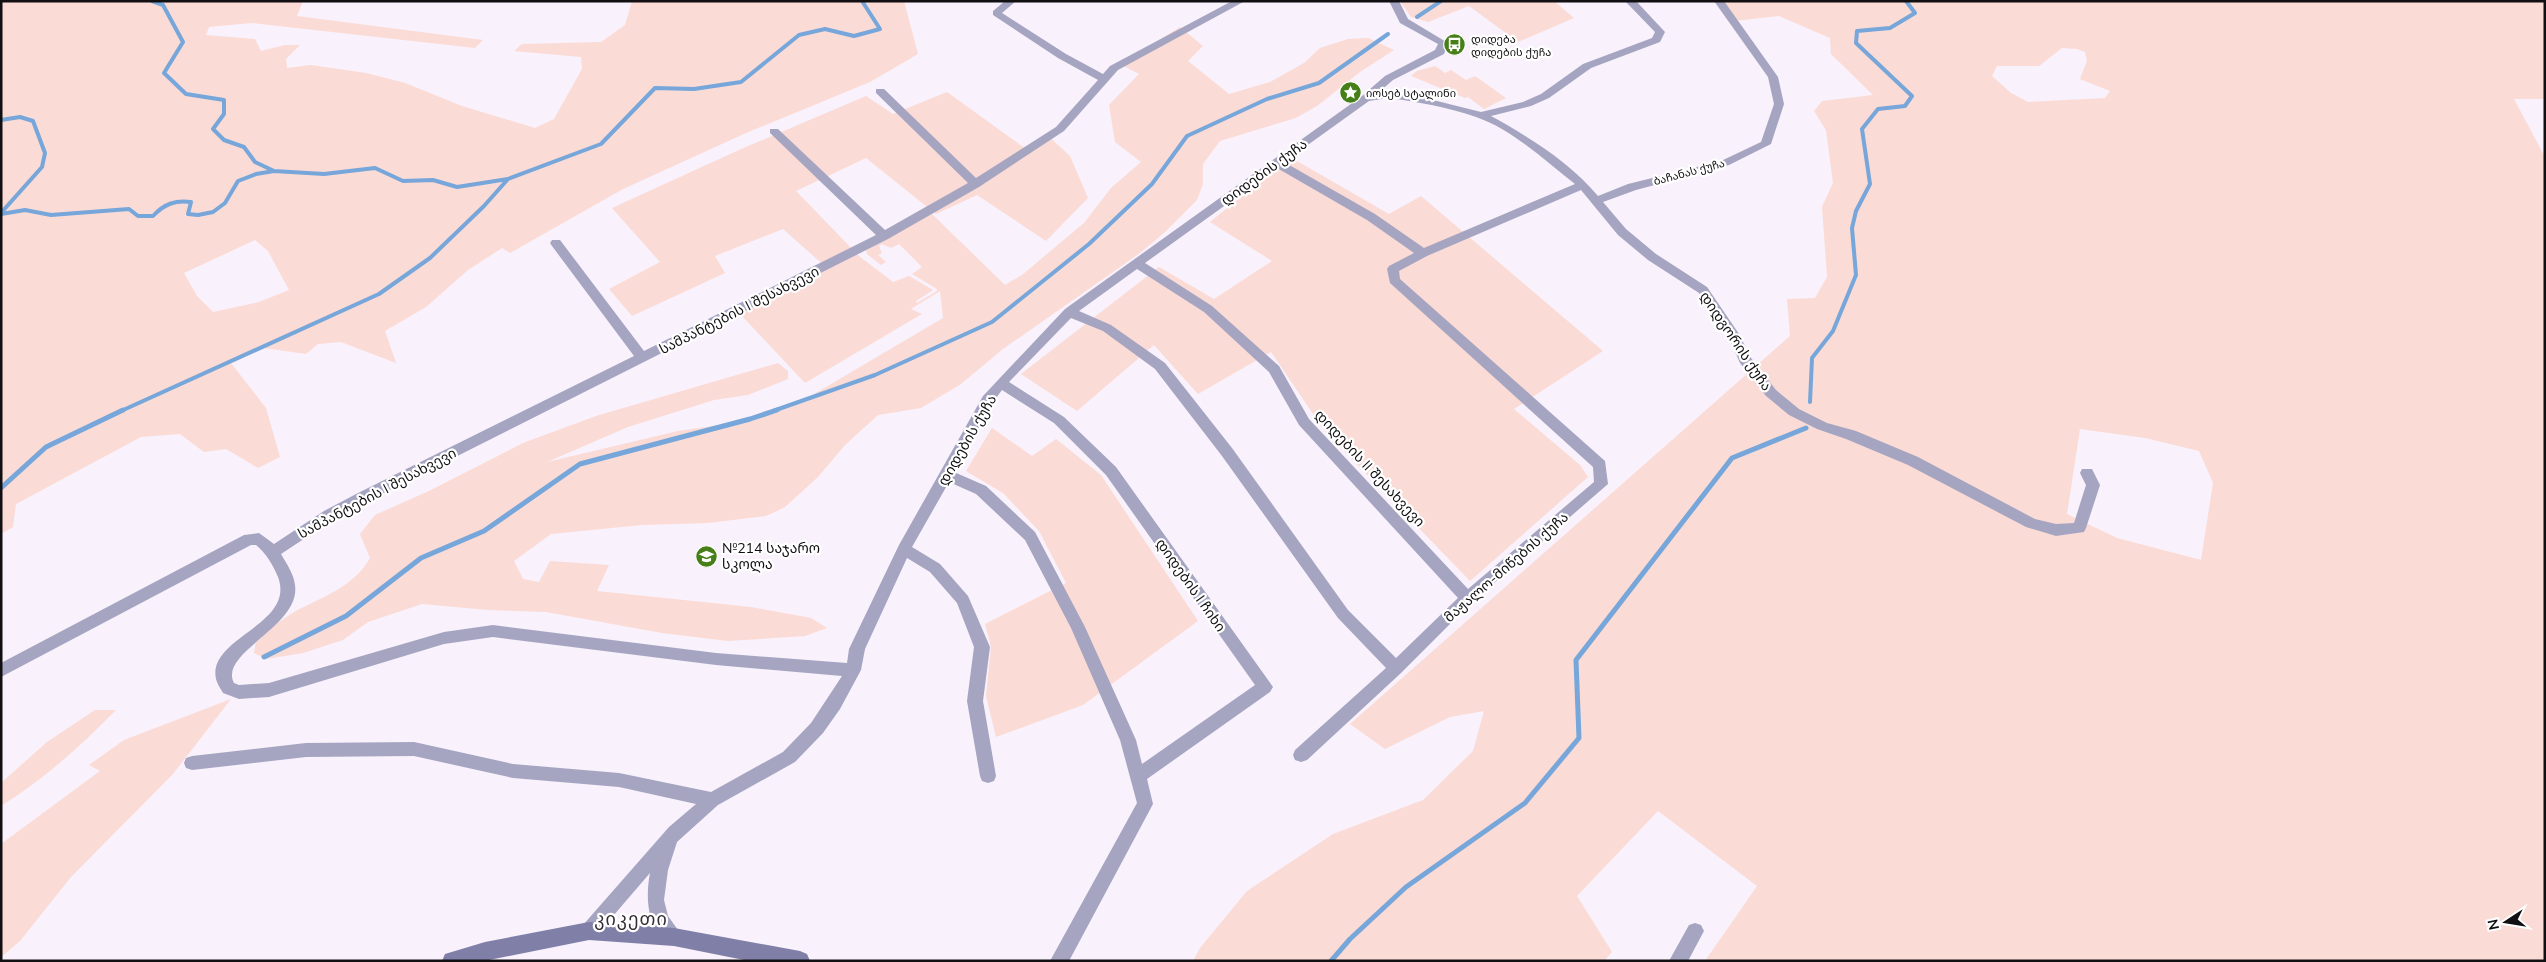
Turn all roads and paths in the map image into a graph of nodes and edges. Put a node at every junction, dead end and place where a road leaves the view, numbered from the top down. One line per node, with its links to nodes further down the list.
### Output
1 (1011, 1): 6 (street)
2 (1240, 1): 6 (street, სამპანტების I შესახვევი)
3 (1394, 1): 8 (street, დიდების ქუჩა)
4 (1630, 1): 9 (street)
5 (1719, 1): 14 (street, ბაჩანას ქუჩა)
6 (1105, 79): 12 (street, სამპანტების I შესახვევი)
7 (880, 91): 12 (street)
8 (1366, 98): 9 (street, დიდგორის ქუჩა); 11 (street, დიდების ქუჩა)
9 (1481, 115): 13 (street, დიდგორის ქუჩა)
10 (774, 130): 15 (street)
11 (1275, 162): 17 (street); 18 (street, დიდების ქუჩა)
12 (975, 184): 15 (street, სამპანტების I შესახვევი)
13 (1583, 185): 14 (street, დიდგორის ქუჩა); 17 (street, მაჟალო-მიწების ქუჩა)
14 (1597, 200): 22 (street, დიდგორის ქუჩა)
15 (884, 236): 20 (street, სამპანტების I შესახვევი)
16 (556, 243): 20 (street)
17 (1423, 253): 26 (street, მაჟალო-მიწების ქუჩა)
18 (1138, 264): 19 (street, დიდების ქუჩა); 26 (street, დიდების II შესახვევი)
19 (1069, 312): 21 (street, დიდების ქუჩა); 27 (street)
20 (643, 358): 25 (street, სამპანტების I შესახვევი)
21 (1001, 383): 23 (street, დიდების ქუჩა); 33 (street, დიდების I ჩიხი)
22 (2088, 473)
23 (947, 475): 24 (street, დიდების ქუჩა); 33 (street)
24 (904, 548): 28 (street, დიდების ქუჩა); 32 (street)
25 (272, 552): 28 (street); 29 (street)
26 (1467, 598): 27 (street, მაჟალო-მიწების ქუჩა)
27 (1396, 668): 30 (street, მაჟალო-მიწების ქუჩა)
28 (853, 670): 34 (street, დიდების ქუჩა)
29 (1, 671)
30 (1301, 755)
31 (192, 762): 34 (street)
32 (988, 776)
33 (1138, 776): 41 (street)
34 (712, 800): 35 (street, დიდების ქუჩა)
35 (675, 832): 37 (street, დიდების ქუჩა); 38 (street)
36 (1695, 930): 42 (street)
37 (589, 931): 38 (street); 39 (street)
38 (674, 937): 40 (street)
39 (452, 961)
40 (800, 961)
41 (1060, 961)
42 (1678, 961)

